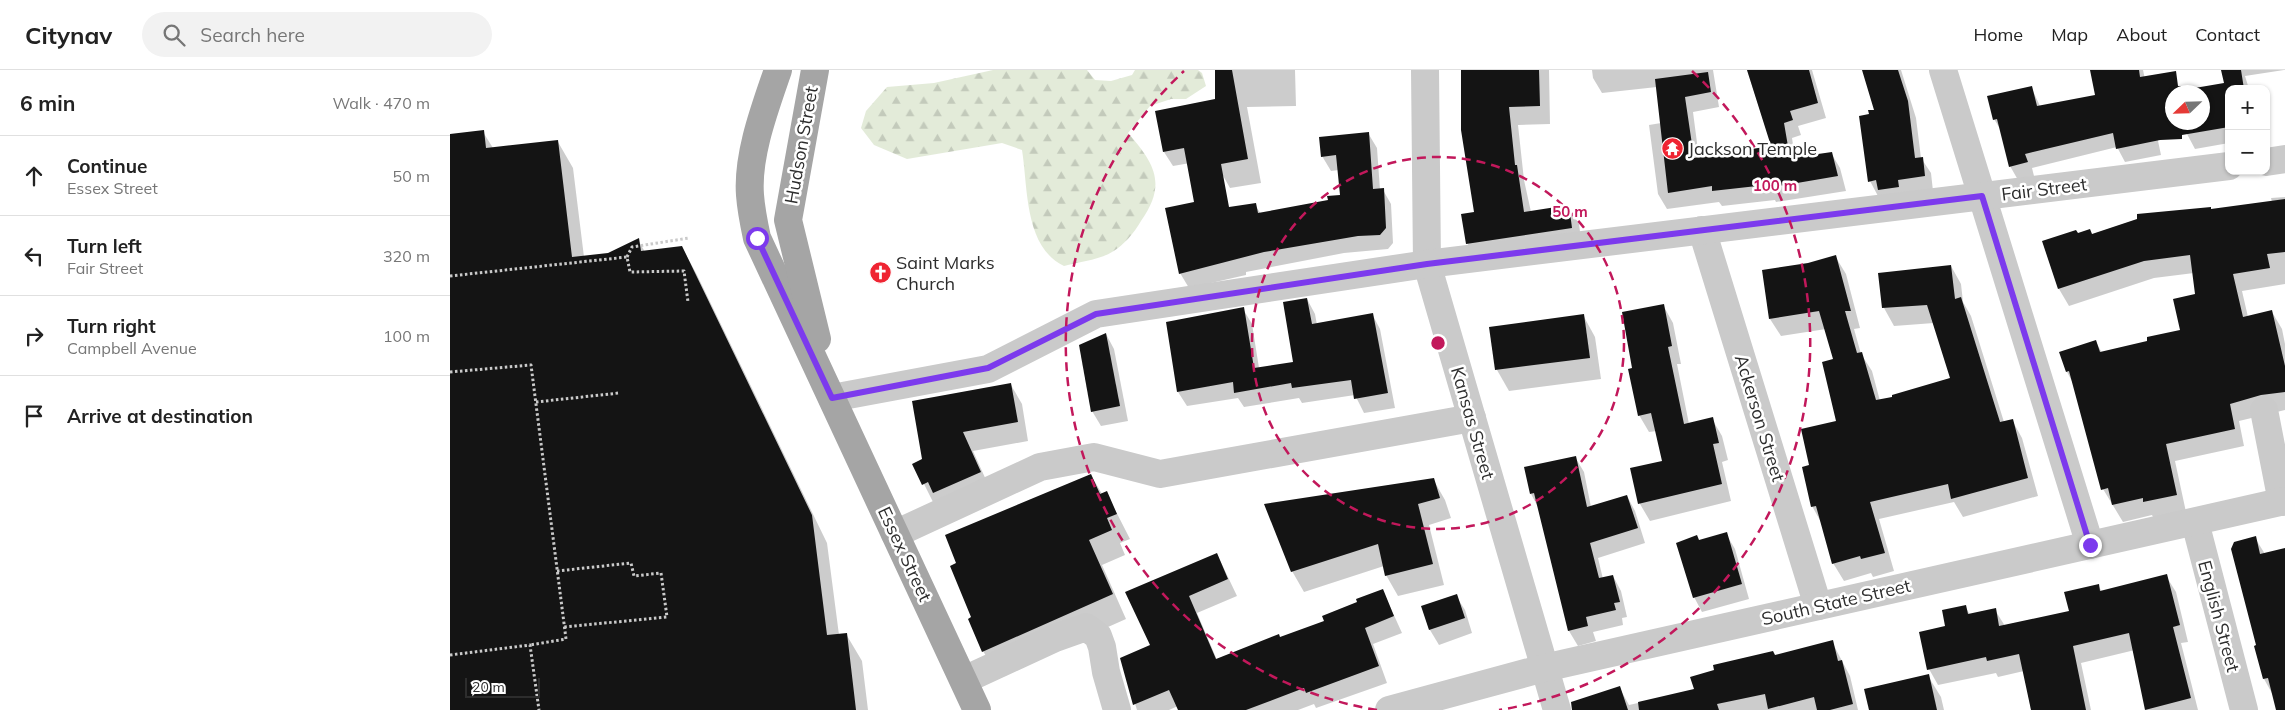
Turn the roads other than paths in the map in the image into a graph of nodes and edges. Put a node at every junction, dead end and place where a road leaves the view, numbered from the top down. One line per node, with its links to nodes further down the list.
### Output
1 (815, 70): 9 (main road, Hudson Street)
2 (1425, 70): 11 (street, Kansas Street)
3 (1942, 70): 8 (street)
4 (774, 82): 12 (main road, Essex Street)
5 (2285, 159): 6 (street)
6 (2270, 161)
7 (2225, 166): 8 (street, Fair Street)
8 (1982, 196): 10 (street, Fair Street); 18 (street)
9 (788, 220): 12 (main road, Essex Street)
10 (1702, 230): 11 (street, Fair Street); 19 (street, Ackerson Street)
11 (1427, 264): 12 (street, Fair Street); 14 (street, Kansas Street)
12 (832, 398): 17 (main road, Essex Street)
13 (2264, 410): 15 (street)
14 (1472, 418): 17 (street); 20 (street, Kansas Street)
15 (2283, 501): 16 (street, South State Street)
16 (2195, 522): 18 (street, South State Street); 26 (street, English Street)
17 (895, 534): 21 (main road, Essex Street)
18 (2090, 545): 19 (street, South State Street)
19 (1818, 606): 20 (street, South State Street)
20 (1544, 668): 24 (street, South State Street); 25 (street, Kansas Street)
21 (964, 680): 22 (main road, Essex Street); 23 (street)
22 (977, 710)
23 (1117, 710)
24 (1389, 710)
25 (1557, 710)
26 (2244, 710)

